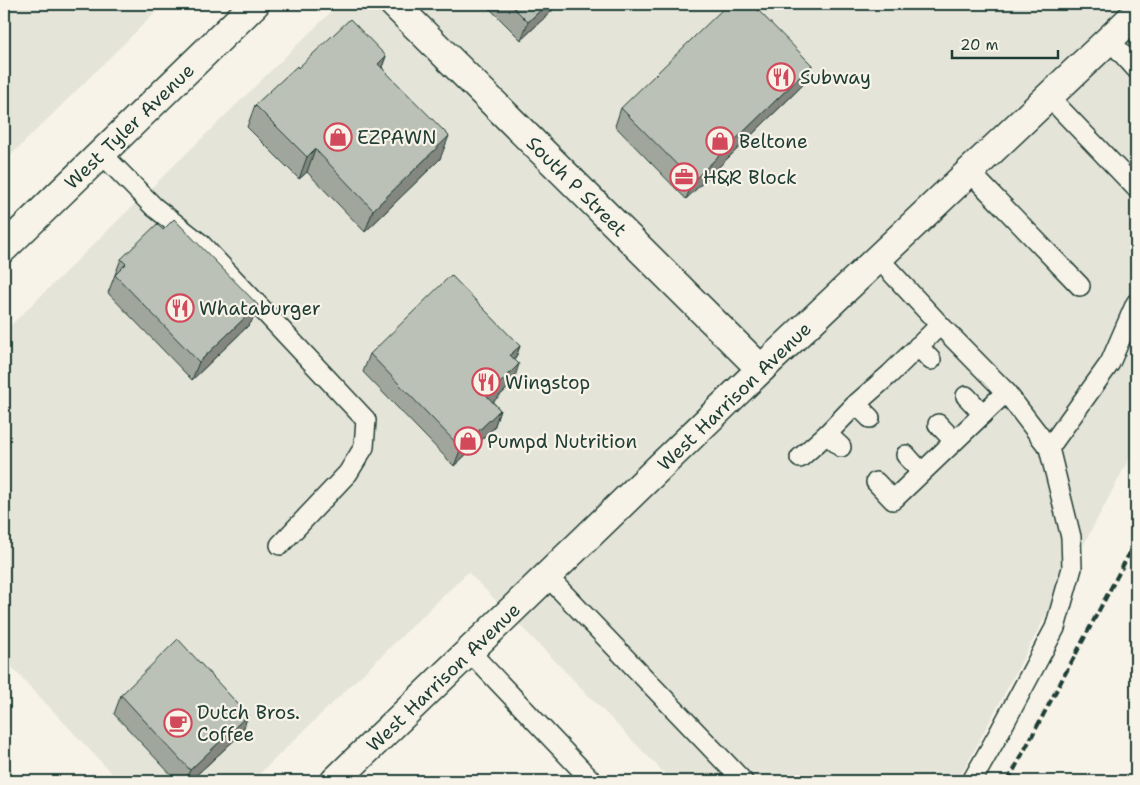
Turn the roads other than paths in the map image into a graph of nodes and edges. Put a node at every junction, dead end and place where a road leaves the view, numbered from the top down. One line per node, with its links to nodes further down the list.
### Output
1 (255, 4): 7 (main road, West Tyler Avenue)
2 (394, 4): 17 (main road, South P Street)
3 (1136, 14): 4 (main road, West Harrison Avenue)
4 (1109, 39): 5 (lane); 6 (main road, West Harrison Avenue)
5 (1136, 69)
6 (1049, 97): 8 (main road, West Harrison Avenue); 9 (lane)
7 (101, 153): 10 (main road, West Tyler Avenue); 32 (lane)
8 (970, 171): 11 (main road, West Harrison Avenue); 12 (lane)
9 (1136, 188)
10 (4, 248)
11 (878, 258): 14 (lane); 17 (main road, West Harrison Avenue)
12 (1080, 286)
13 (1136, 304): 27 (lane)
14 (940, 325): 15 (lane); 18 (lane)
15 (918, 346): 16 (lane); 20 (lane)
16 (931, 360)
17 (760, 369): 33 (main road, West Harrison Avenue)
18 (1006, 392): 21 (lane); 27 (lane)
19 (966, 396): 21 (lane)
20 (856, 404): 22 (lane); 24 (lane)
21 (983, 414): 25 (lane)
22 (870, 418)
23 (938, 424): 25 (lane)
24 (827, 434): 26 (lane); 29 (lane)
25 (954, 441): 30 (lane)
26 (841, 447)
27 (1049, 448): 38 (lane)
28 (906, 455): 30 (lane)
29 (800, 458)
30 (922, 472): 31 (lane)
31 (876, 482)
32 (280, 545)
33 (547, 576): 34 (main road, West Harrison Avenue); 37 (lane)
34 (470, 651): 35 (main road, West Harrison Avenue); 36 (lane)
35 (335, 781)
36 (592, 781)
37 (743, 781)
38 (972, 781)

